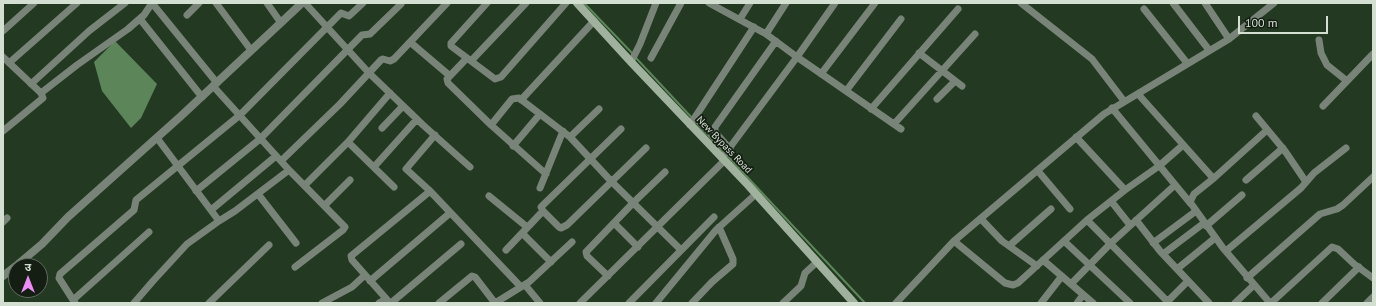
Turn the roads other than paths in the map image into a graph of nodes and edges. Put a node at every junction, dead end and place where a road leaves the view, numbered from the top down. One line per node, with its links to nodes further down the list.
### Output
1 (34, 3): 38 (street)
2 (77, 3): 55 (street)
3 (125, 3): 63 (street)
4 (152, 3): 31 (street); 64 (street)
5 (199, 3): 30 (street)
6 (216, 3): 45 (street)
7 (267, 3): 35 (street)
8 (302, 3): 35 (street)
9 (305, 3): 36 (street)
10 (362, 3): 36 (street)
11 (447, 3): 44 (street)
12 (487, 3): 54 (street)
13 (525, 3): 54 (street)
14 (566, 3): 54 (street)
15 (577, 3): 34 (main road, New Bypass Road)
16 (656, 3): 50 (street)
17 (681, 3): 53 (street)
18 (709, 3): 32 (street)
19 (750, 3): 32 (street)
20 (786, 3): 39 (street)
21 (835, 3): 51 (street)
22 (875, 3): 59 (street)
23 (1021, 3): 73 (street)
24 (1173, 3): 47 (street)
25 (1206, 3): 41 (street)
26 (1274, 3): 41 (street)
27 (402, 4): 46 (street)
28 (958, 9): 48 (street)
29 (1144, 9): 56 (street)
30 (187, 15)
31 (140, 18): 67 (street); 70 (street)
32 (740, 18): 37 (street)
33 (901, 19): 66 (street)
34 (594, 21): 50 (main road, New Bypass Road); 72 (street)
35 (281, 23): 45 (street)
36 (328, 27): 46 (street); 80 (street)
37 (754, 27): 39 (street); 83 (street)
38 (3, 31)
39 (766, 34): 43 (street)
40 (975, 34): 57 (street)
41 (1229, 39): 47 (street)
42 (1319, 40): 61 (street)
43 (776, 41): 51 (street); 103 (street)
44 (410, 42): 58 (street); 60 (street)
45 (251, 50): 64 (street)
46 (348, 50): 58 (street); 96 (street)
47 (1209, 50): 56 (street)
48 (919, 53): 57 (street); 76 (street)
49 (1373, 54): 61 (street)
50 (634, 57): 83 (main road, New Bypass Road)
51 (797, 57): 59 (street); 103 (street)
52 (3, 58): 55 (street)
53 (650, 58)
54 (469, 60): 60 (street)
55 (9, 63): 63 (street)
56 (1187, 63): 69 (street)
57 (942, 71): 62 (street); 84 (street)
58 (369, 73): 68 (street); 104 (street)
59 (821, 74): 66 (street)
60 (450, 76): 85 (street)
61 (1347, 80): 75 (street)
62 (955, 81): 65 (street); 71 (street)
63 (31, 84): 67 (street)
64 (215, 84): 70 (street); 80 (street)
65 (962, 86)
66 (846, 91): 76 (street)
67 (40, 93): 90 (street)
68 (390, 93): 74 (street); 97 (street)
69 (1138, 94): 73 (street); 98 (street)
70 (202, 97): 95 (street)
71 (937, 99)
72 (521, 100): 79 (street); 85 (street)
73 (1124, 101): 77 (street)
74 (403, 106): 82 (street); 86 (street)
75 (1323, 106)
76 (871, 108): 84 (street)
77 (1112, 108): 94 (street); 106 (street)
78 (599, 109): 93 (street)
79 (540, 114): 91 (street); 99 (street)
80 (240, 115): 96 (street); 107 (street)
81 (1256, 116): 89 (street)
82 (417, 119): 92 (street); 108 (street)
83 (693, 121): 103 (main road, New Bypass Road)
84 (894, 124): 88 (street)
85 (491, 126): 99 (street)
86 (382, 128)
87 (620, 129): 105 (street)
88 (901, 129)
89 (1267, 130): 101 (street); 115 (street)
90 (3, 131)
91 (563, 131): 93 (street); 113 (street)
92 (435, 136): 109 (street); 124 (street)
93 (570, 137): 105 (street)
94 (1076, 137): 111 (street); 125 (street)
95 (157, 138): 107 (street); 167 (street)
96 (260, 139): 104 (street); 126 (street)
97 (348, 142): 108 (street); 120 (street)
98 (1183, 145): 106 (street); 115 (street)
99 (513, 146): 113 (street)
100 (646, 148): 118 (street)
101 (1283, 148): 117 (street); 119 (street)
102 (1346, 148): 119 (street)
103 (726, 155): 128 (main road, New Bypass Road); 148 (street)
104 (278, 158): 110 (street); 137 (street)
105 (591, 158): 118 (street); 138 (street)
106 (1159, 166): 121 (street); 125 (street)
107 (177, 167): 126 (street); 187 (street)
108 (374, 167): 122 (street)
109 (470, 167)
110 (289, 170): 120 (street); 127 (street)
111 (1038, 171): 135 (street); 142 (street)
112 (665, 172): 132 (street)
113 (546, 174): 123 (street)
114 (1373, 177): 179 (street)
115 (1213, 178): 133 (street)
116 (350, 180): 134 (street)
117 (1246, 180)
118 (611, 181): 132 (street); 138 (street)
119 (1306, 182): 165 (street)
120 (305, 185): 134 (street)
121 (1175, 185): 133 (street); 146 (street)
122 (394, 187)
123 (540, 188)
124 (429, 190): 140 (street); 178 (street)
125 (1125, 190): 131 (street)
126 (196, 191): 137 (street)
127 (258, 194): 143 (street); 156 (street)
128 (756, 194): 149 (street); 170 (main road, New Bypass Road)
129 (1242, 194): 147 (street)
130 (489, 196): 150 (street)
131 (1111, 201): 144 (street); 146 (street)
132 (633, 203): 145 (street); 148 (street)
133 (1191, 204): 139 (street)
134 (325, 205): 173 (street)
135 (1070, 208)
136 (1051, 209): 161 (street)
137 (211, 210): 143 (street)
138 (543, 211): 150 (street)
139 (1196, 211): 147 (street); 158 (street)
140 (450, 213): 178 (street); 184 (street)
141 (714, 217): 164 (street)
142 (981, 219): 153 (street); 161 (street)
143 (219, 220): 190 (street)
144 (1087, 220): 154 (street); 157 (street)
145 (614, 223): 162 (street); 176 (street)
146 (1133, 223): 157 (street); 158 (street)
147 (1205, 224): 152 (street); 166 (street)
148 (658, 227): 162 (street); 164 (street)
149 (719, 227): 199 (street); 200 (street)
150 (525, 230): 163 (street); 169 (street)
151 (149, 232): 187 (street)
152 (1215, 238): 165 (street); 175 (street)
153 (954, 241): 172 (street); 203 (street)
154 (1064, 241): 168 (street); 171 (street)
155 (572, 242): 169 (street)
156 (296, 243)
157 (1111, 243): 171 (street); 189 (street)
158 (1153, 243): 166 (street)
159 (461, 244): 188 (street)
160 (269, 245): 191 (street)
161 (1010, 246): 172 (street)
162 (638, 247): 176 (street)
163 (506, 250)
164 (681, 250): 198 (street)
165 (1226, 252): 179 (street)
166 (1163, 254): 175 (street)
167 (25, 258)
168 (1043, 260): 172 (street); 177 (street)
169 (551, 262): 184 (street)
170 (817, 262): 201 (street); 202 (main road, New Bypass Road)
171 (1090, 265): 182 (street); 207 (street)
172 (1037, 266)
173 (295, 268)
174 (1358, 268): 180 (street); 210 (street); 211 (street)
175 (1177, 269): 181 (street)
176 (608, 276): 197 (street)
177 (1062, 276): 182 (street); 204 (street)
178 (368, 278): 188 (street); 192 (street)
179 (1247, 278): 183 (street)
180 (1373, 278)
181 (1188, 281): 189 (street); 208 (street)
182 (1071, 284): 185 (street)
183 (1254, 285): 209 (street); 210 (street)
184 (523, 286): 195 (street); 196 (street)
185 (1083, 295): 205 (street); 206 (street)
186 (1373, 297): 212 (street)
187 (73, 302)
188 (389, 302): 193 (street)
189 (1168, 302)
190 (134, 303)
191 (209, 303)
192 (322, 303)
193 (379, 303)
194 (439, 303): 195 (street)
195 (495, 303)
196 (540, 303)
197 (580, 303)
198 (629, 303)
199 (656, 303)
200 (692, 303)
201 (783, 303)
202 (854, 303)
203 (896, 303)
204 (1041, 303)
205 (1076, 303)
206 (1093, 303)
207 (1130, 303)
208 (1209, 303)
209 (1235, 303)
210 (1271, 303)
211 (1322, 303)
212 (1367, 303)

